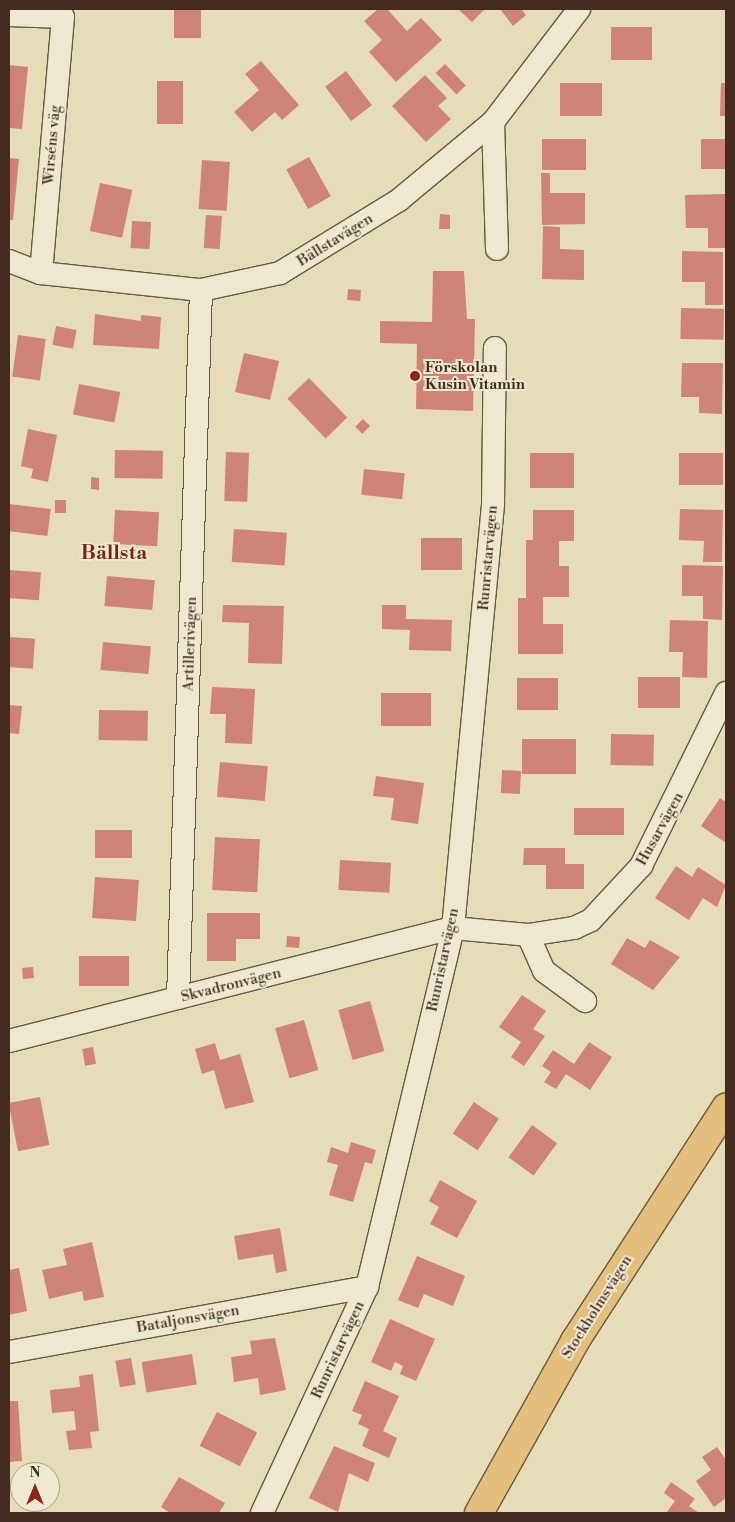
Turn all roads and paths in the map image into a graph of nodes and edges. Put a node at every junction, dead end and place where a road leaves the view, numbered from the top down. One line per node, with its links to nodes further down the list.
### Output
1 (579, 9): 4 (street, Bällstavägen)
2 (63, 13): 3 (street, Wirséns väg); 7 (street, Wirséns väg)
3 (9, 15)
4 (493, 122): 5 (street); 8 (street, Bällstavägen)
5 (497, 249)
6 (9, 261): 7 (street, Bällstavägen)
7 (41, 274): 8 (street, Bällstavägen)
8 (201, 290): 13 (street, Artillerivägen)
9 (495, 348): 11 (street, Runristarvägen)
10 (726, 693): 12 (street, Husarvägen)
11 (453, 928): 12 (street, Husarvägen); 13 (street, Skvadronvägen); 17 (street, Runristarvägen)
12 (528, 935): 14 (street)
13 (178, 998): 15 (street, Skvadronvägen)
14 (585, 1001)
15 (9, 1042)
16 (726, 1108): 20 (main road, Stockholmsvägen)
17 (367, 1287): 18 (street, Bataljonsvägen); 19 (street, Runristarvägen)
18 (9, 1352)
19 (262, 1513)
20 (479, 1513)

